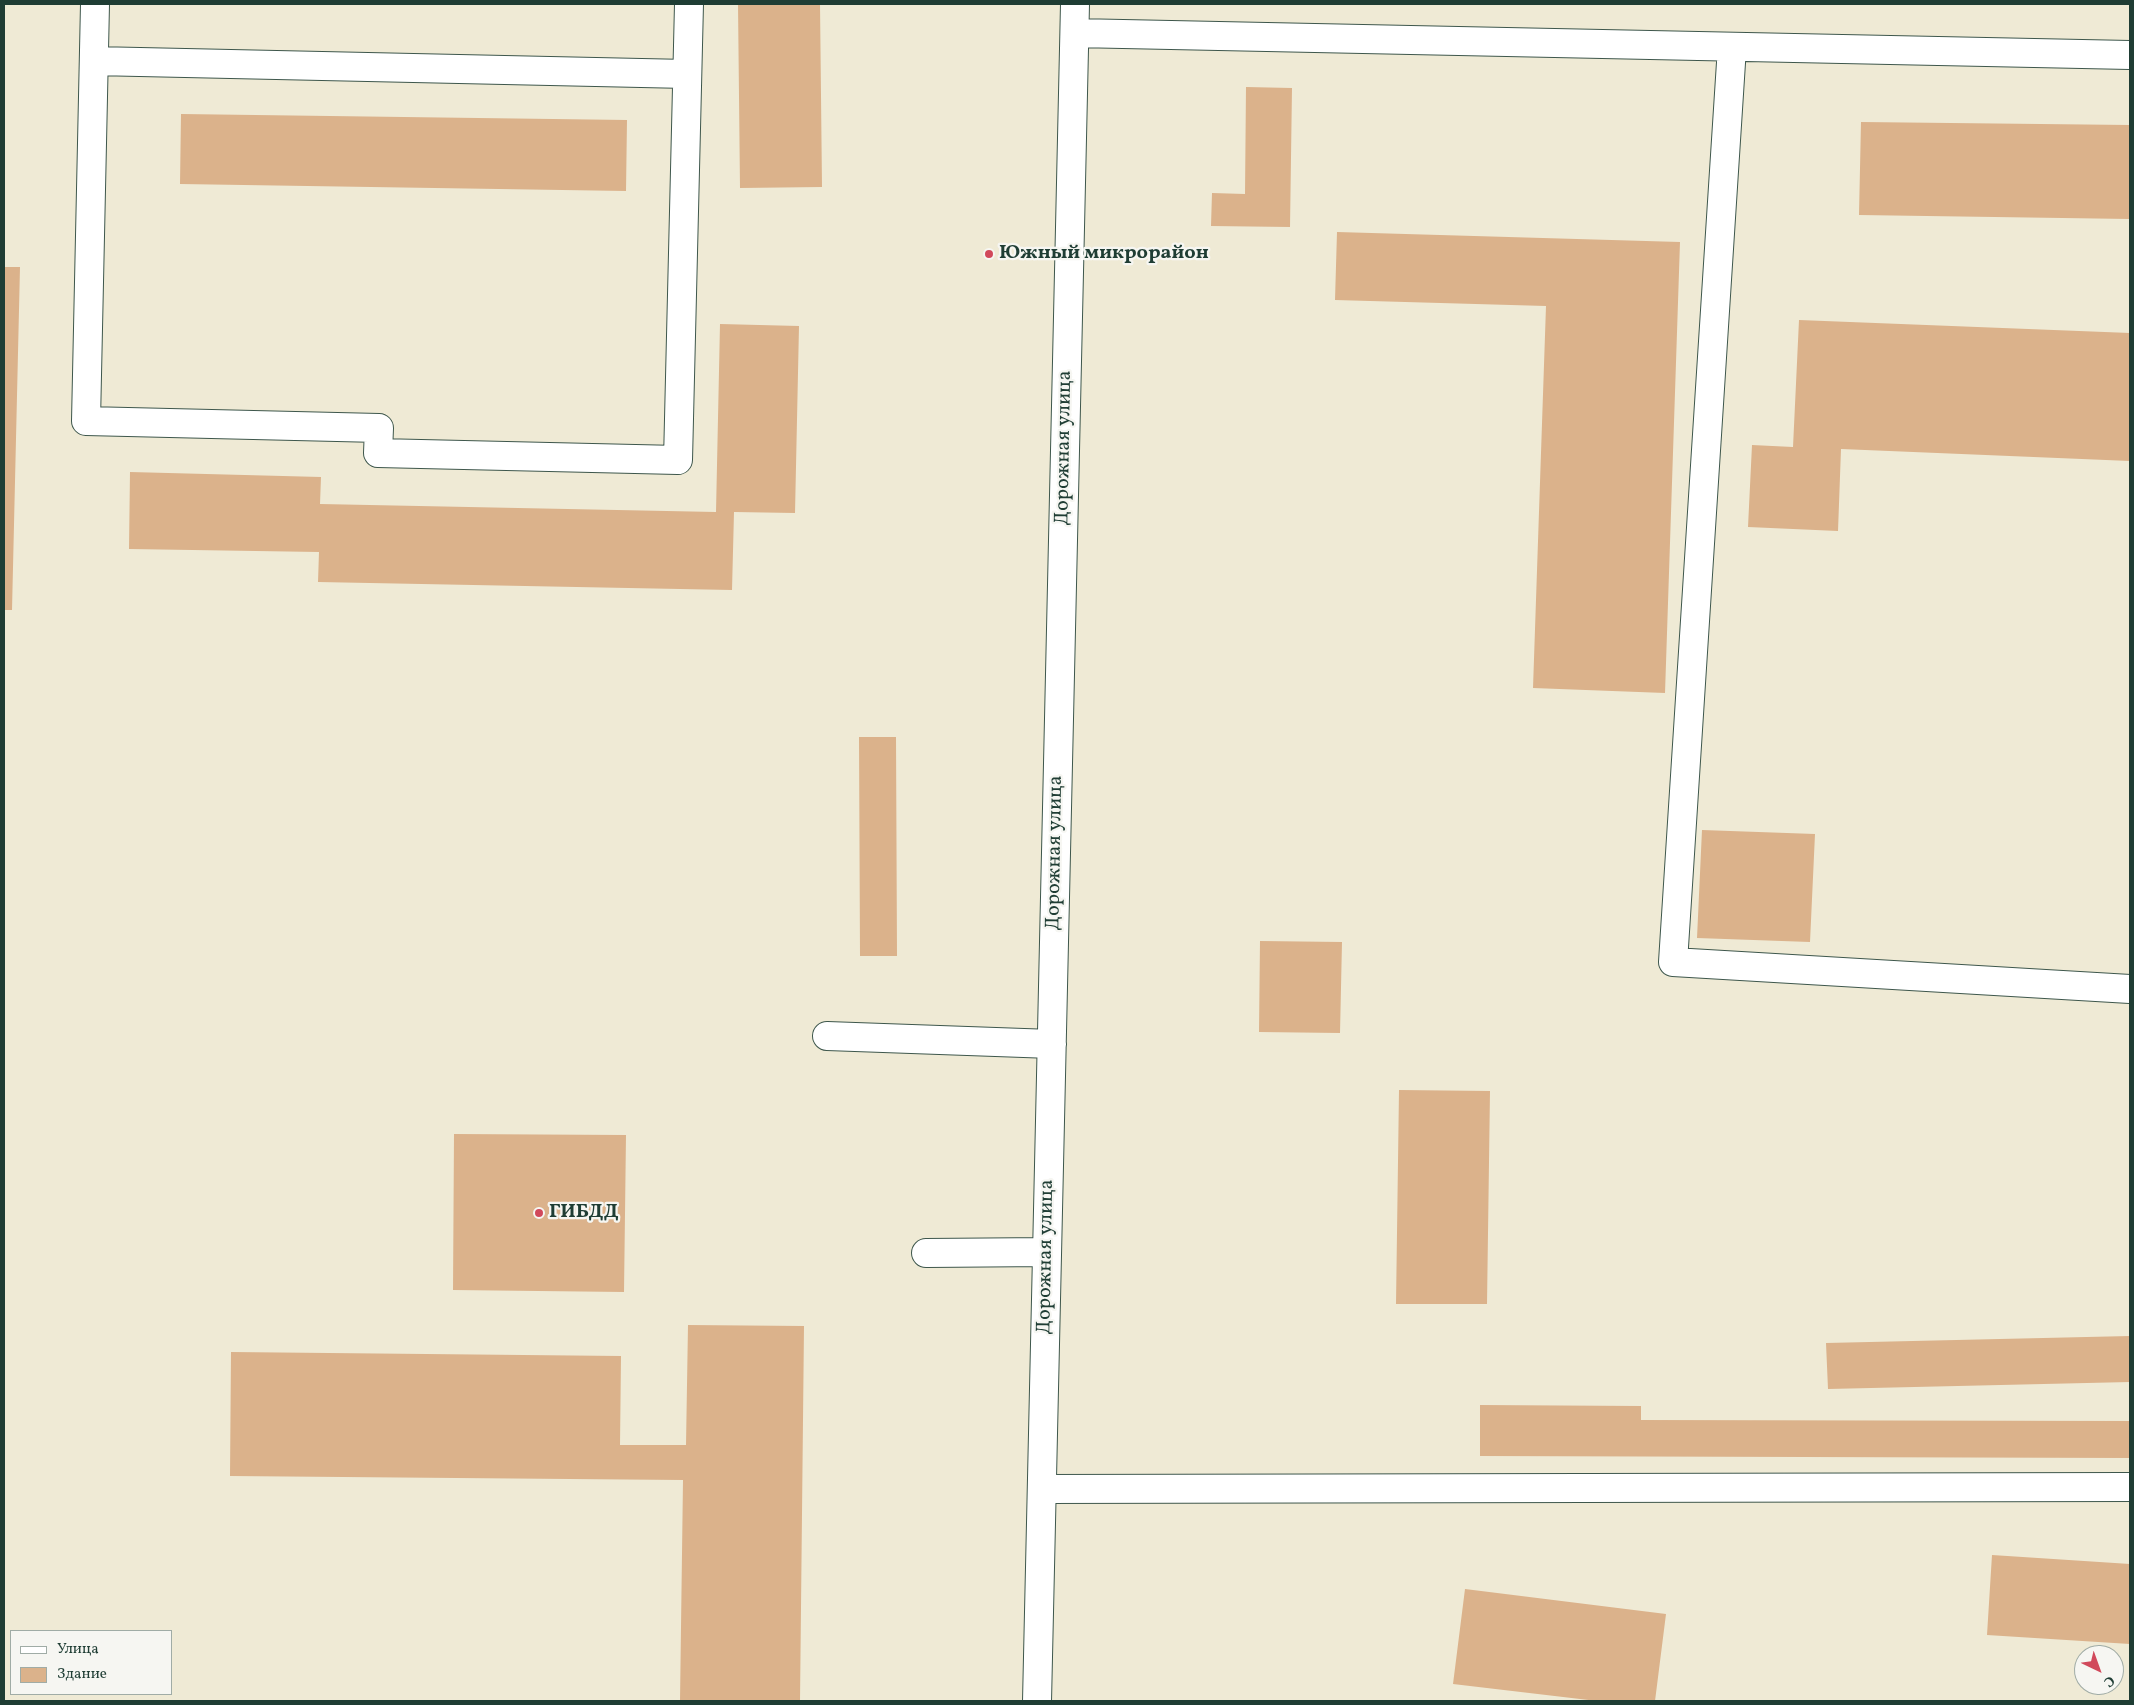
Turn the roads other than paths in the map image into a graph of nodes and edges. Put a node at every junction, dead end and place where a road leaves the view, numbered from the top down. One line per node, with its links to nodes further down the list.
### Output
1 (95, 4): 7 (street)
2 (689, 4): 8 (street)
3 (1076, 4): 4 (street, Дорожная улица)
4 (1075, 33): 5 (street); 11 (street, Дорожная улица)
5 (1732, 47): 6 (street); 9 (street)
6 (2130, 55)
7 (94, 61): 8 (street); 8 (street)
8 (688, 74)
9 (2130, 989)
10 (827, 1036): 11 (street)
11 (1052, 1044): 12 (street, Дорожная улица)
12 (1047, 1252): 13 (street); 15 (street, Дорожная улица)
13 (926, 1253)
14 (2130, 1487): 15 (street)
15 (1042, 1489): 16 (street, Дорожная улица)
16 (1037, 1701)

